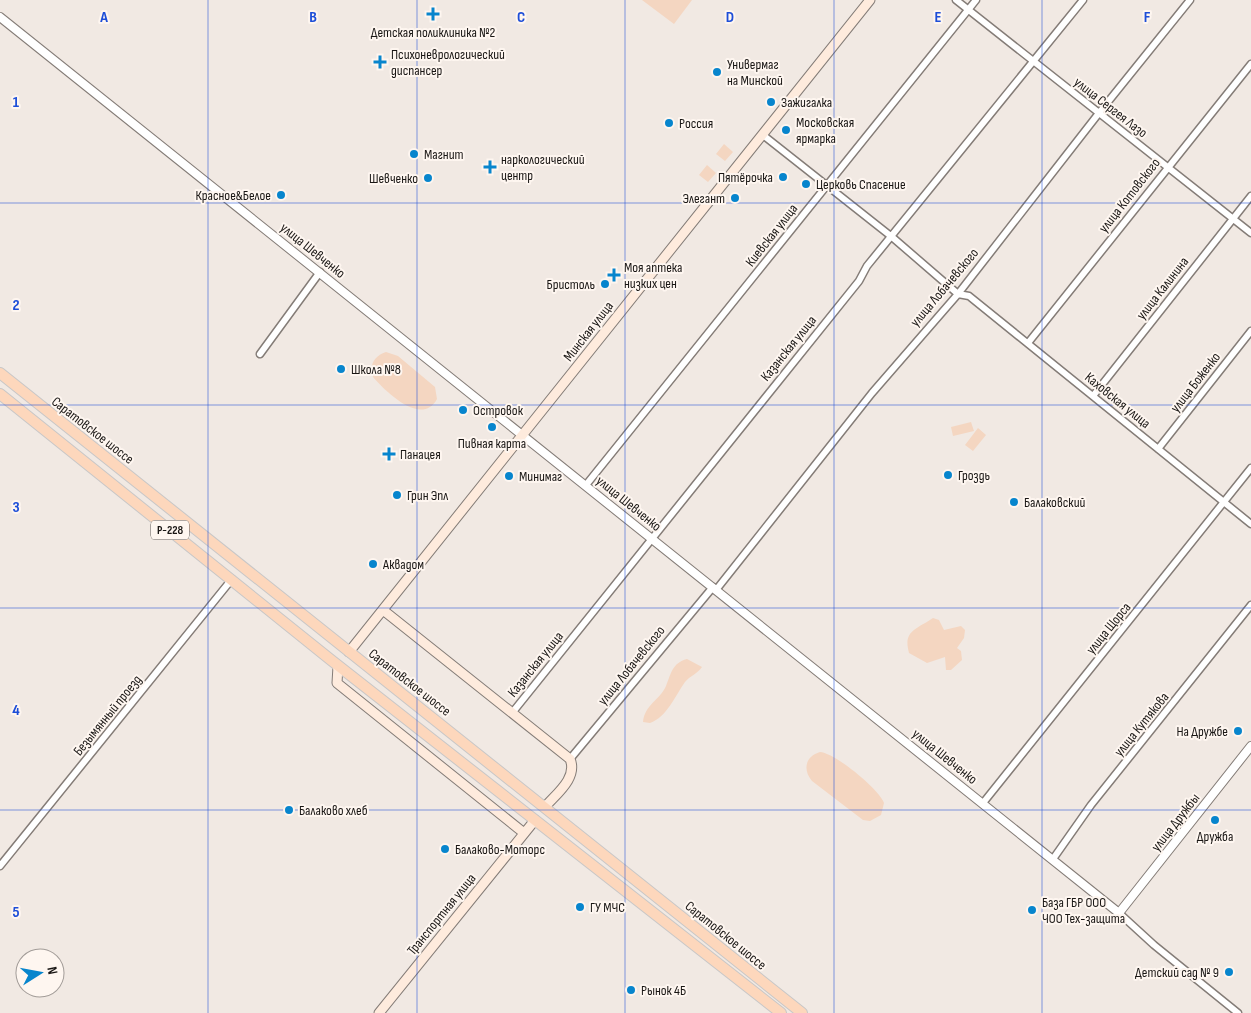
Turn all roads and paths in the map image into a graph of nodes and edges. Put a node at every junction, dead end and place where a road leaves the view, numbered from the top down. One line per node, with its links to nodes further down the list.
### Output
1 (870, 0): 11 (main road, Минская улица)
2 (956, 0): 6 (street, улица Сергея Лазо)
3 (976, 0): 6 (street, Киевская улица)
4 (1084, 0): 8 (street, Казанская улица)
5 (1190, 0): 10 (street, улица Лобачевского)
6 (968, 10): 8 (street, улица Сергея Лазо); 13 (street, Киевская улица)
7 (0, 17): 18 (street, улица Шевченко)
8 (1034, 62): 10 (street, улица Сергея Лазо); 17 (street, Казанская улица)
9 (1251, 64): 12 (street, улица Котовского)
10 (1099, 112): 12 (street, улица Сергея Лазо); 19 (street, улица Лобачевского)
11 (763, 135): 13 (street, Каховская улица); 28 (main road, Минская улица)
12 (1167, 167): 15 (street, улица Сергея Лазо); 23 (street, улица Котовского)
13 (827, 186): 17 (street, Каховская улица); 31 (street, Киевская улица)
14 (1251, 196): 15 (street, улица Калинина)
15 (1233, 219): 16 (street, улица Сергея Лазо); 27 (street, улица Калинина)
16 (1251, 233)
17 (892, 237): 20 (street, Каховская улица); 34 (street, Казанская улица)
18 (320, 272): 24 (street); 28 (street, улица Шевченко)
19 (964, 285): 20 (street, улица Лобачевского); 21 (street)
20 (958, 294): 21 (street, Каховская улица); 36 (street, улица Лобачевского)
21 (968, 296): 23 (street, Каховская улица)
22 (1251, 331): 29 (street, улица Боженко)
23 (1028, 343): 27 (street, Каховская улица)
24 (260, 354)
25 (0, 373): 39 (main road, Саратовское шоссе)
26 (0, 394): 35 (main road, Саратовское шоссе / Р-228)
27 (1093, 396): 29 (street, Каховская улица)
28 (524, 434): 31 (street, улица Шевченко); 38 (main road, Минская улица)
29 (1158, 449): 32 (street, Каховская улица)
30 (1251, 468): 32 (street, улица Щорса)
31 (586, 485): 34 (street, улица Шевченко)
32 (1224, 502): 33 (street, Каховская улица); 44 (street, улица Щорса)
33 (1251, 524)
34 (651, 538): 36 (street, улица Шевченко); 41 (street, Казанская улица)
35 (232, 579): 40 (main road, Саратовское шоссе / Р-228); 49 (street, Безымянный проезд)
36 (715, 588): 43 (street, улица Лобачевского); 44 (street, улица Шевченко)
37 (1251, 605): 48 (street, улица Кутякова)
38 (383, 610): 39 (main road, Минская улица); 41 (main road)
39 (349, 652): 40 (main road, Минская улица); 45 (main road, Саратовское шоссе)
40 (338, 666): 46 (main road, Саратовское шоссе); 47 (main road)
41 (512, 713): 43 (main road)
42 (1251, 746): 50 (street, улица Дружбы)
43 (570, 759): 45 (main road)
44 (983, 803): 48 (street, улица Шевченко)
45 (544, 807): 46 (main road); 53 (main road, Саратовское шоссе)
46 (535, 820): 47 (main road, Транспортная улица); 52 (main road, Саратовское шоссе)
47 (524, 833): 51 (main road, Транспортная улица)
48 (1053, 859): 50 (street, улица Шевченко)
49 (0, 866)
50 (1119, 913): 54 (street, улица Шевченко)
51 (379, 1013)
52 (781, 1013)
53 (802, 1013)
54 (1238, 1013)

